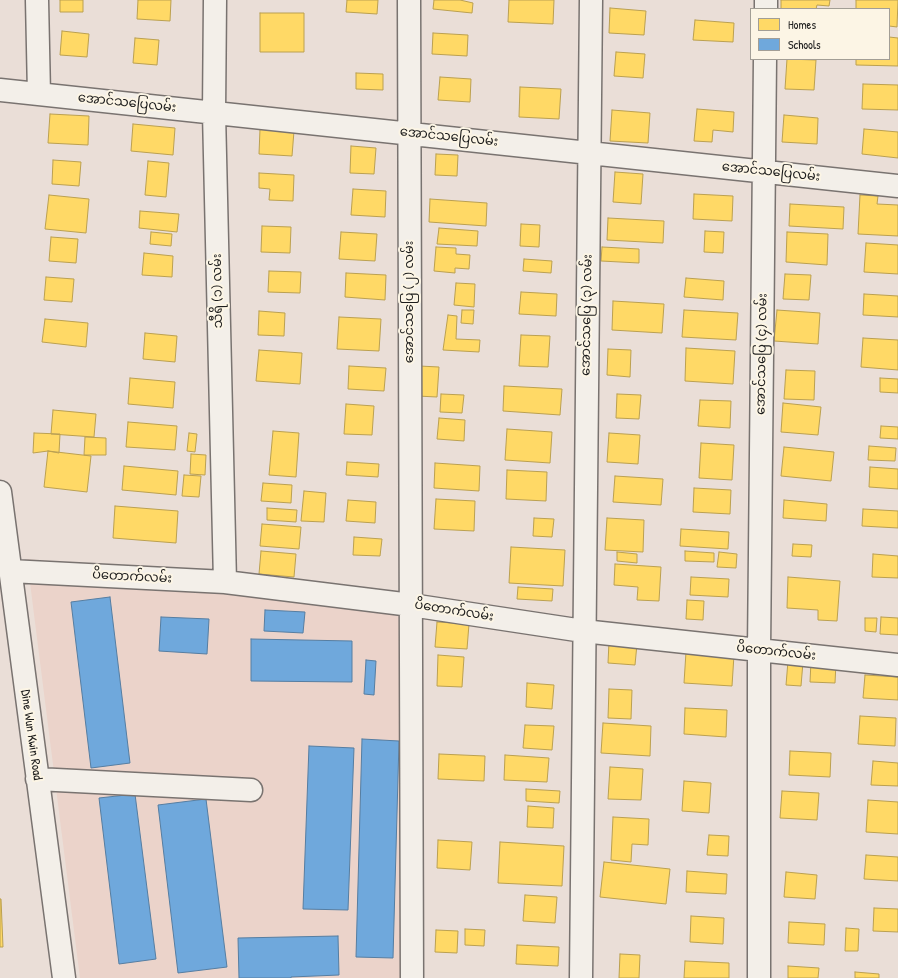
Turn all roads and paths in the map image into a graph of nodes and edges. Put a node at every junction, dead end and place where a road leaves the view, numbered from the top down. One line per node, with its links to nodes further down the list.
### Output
1 (37, 0): 7 (street)
2 (215, 0): 8 (street, သီရိ (၁) လမ်း)
3 (409, 0): 9 (street, အောင်သပြေ (၂) လမ်း)
4 (591, 0): 10 (street, အောင်သပြေ (၃) လမ်း)
5 (765, 60): 11 (street, အောင်သပြေ (၄) လမ်း)
6 (0, 90): 7 (street, အောင်သပြေလမ်း)
7 (39, 94): 8 (street, အောင်သပြေလမ်း)
8 (214, 113): 9 (street, အောင်သပြေလမ်း); 15 (street, သီရိ (၁) လမ်း)
9 (410, 133): 10 (street, အောင်သပြေလမ်း); 16 (street, အောင်သပြေ (၂) လမ်း)
10 (589, 153): 11 (street, အောင်သပြေလမ်း); 17 (street, အောင်သပြေ (၃) လမ်း)
11 (764, 171): 12 (street, အောင်သပြေလမ်း); 18 (street, အောင်သပြေ (၄) လမ်း)
12 (898, 186)
13 (0, 492): 14 (street, Dine Wun Kwin Road)
14 (10, 571): 15 (street, ပိတောက်လမ်း); 20 (street, Dine Wun Kwin Road)
15 (225, 582): 16 (street, ပိတောက်လမ်း)
16 (411, 605): 17 (street, ပိတောက်လမ်း); 23 (street, အောင်သပြေ (၂) လမ်း)
17 (583, 631): 18 (street, ပိတောက်လမ်း); 24 (street, အောင်သပြေ (၃) လမ်း)
18 (759, 650): 19 (street, ပိတောက်လမ်း); 25 (street, အောင်သပြေ (၄) လမ်း)
19 (898, 664)
20 (37, 779): 21 (street); 22 (street, Dine Wun Kwin Road)
21 (250, 790)
22 (64, 978)
23 (412, 978)
24 (581, 978)
25 (759, 978)

